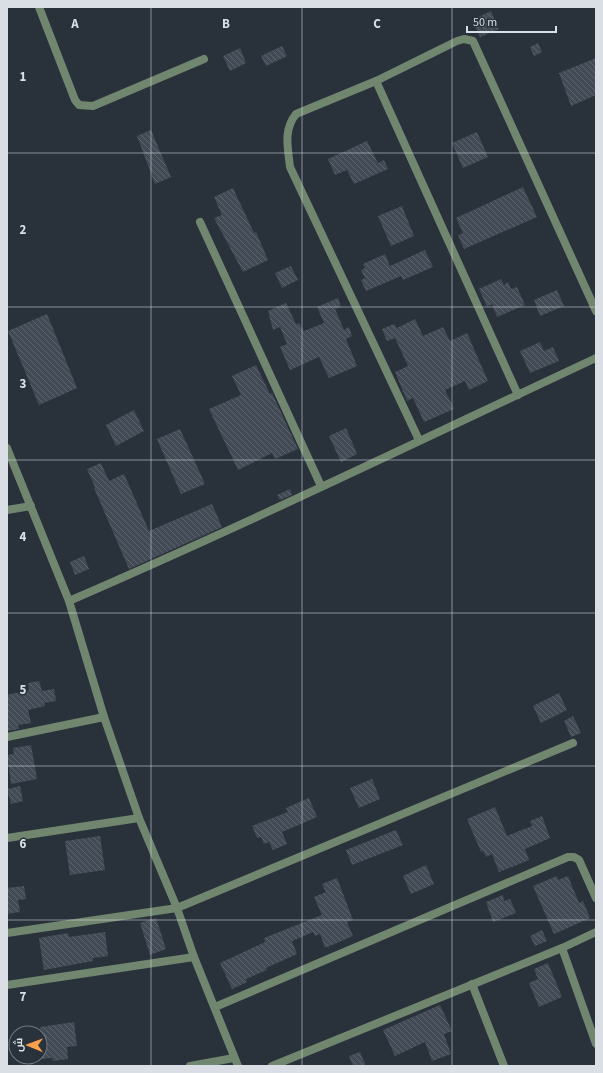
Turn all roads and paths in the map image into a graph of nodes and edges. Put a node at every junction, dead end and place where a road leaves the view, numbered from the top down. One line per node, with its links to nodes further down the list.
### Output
1 (40, 7): 2 (street)
2 (204, 59)
3 (376, 81): 5 (street); 7 (street); 8 (street)
4 (200, 222): 10 (street)
5 (596, 311)
6 (596, 358): 7 (street)
7 (518, 395): 8 (street)
8 (419, 440): 10 (street)
9 (7, 448): 11 (street)
10 (321, 486): 13 (street)
11 (31, 506): 12 (street); 13 (street)
12 (7, 510)
13 (70, 601): 14 (street)
14 (104, 717): 15 (street); 17 (street)
15 (7, 737)
16 (573, 743): 20 (street)
17 (139, 818): 18 (street); 20 (street)
18 (7, 838)
19 (596, 898): 27 (street)
20 (177, 908): 22 (street); 24 (street)
21 (596, 932): 23 (street)
22 (7, 933)
23 (562, 948): 25 (street); 28 (street)
24 (194, 957): 26 (street); 27 (street)
25 (472, 984): 32 (street); 33 (street)
26 (7, 985)
27 (215, 1007): 29 (street)
28 (596, 1044)
29 (234, 1058): 30 (street); 31 (street)
30 (190, 1066)
31 (238, 1066)
32 (272, 1066)
33 (504, 1066)

